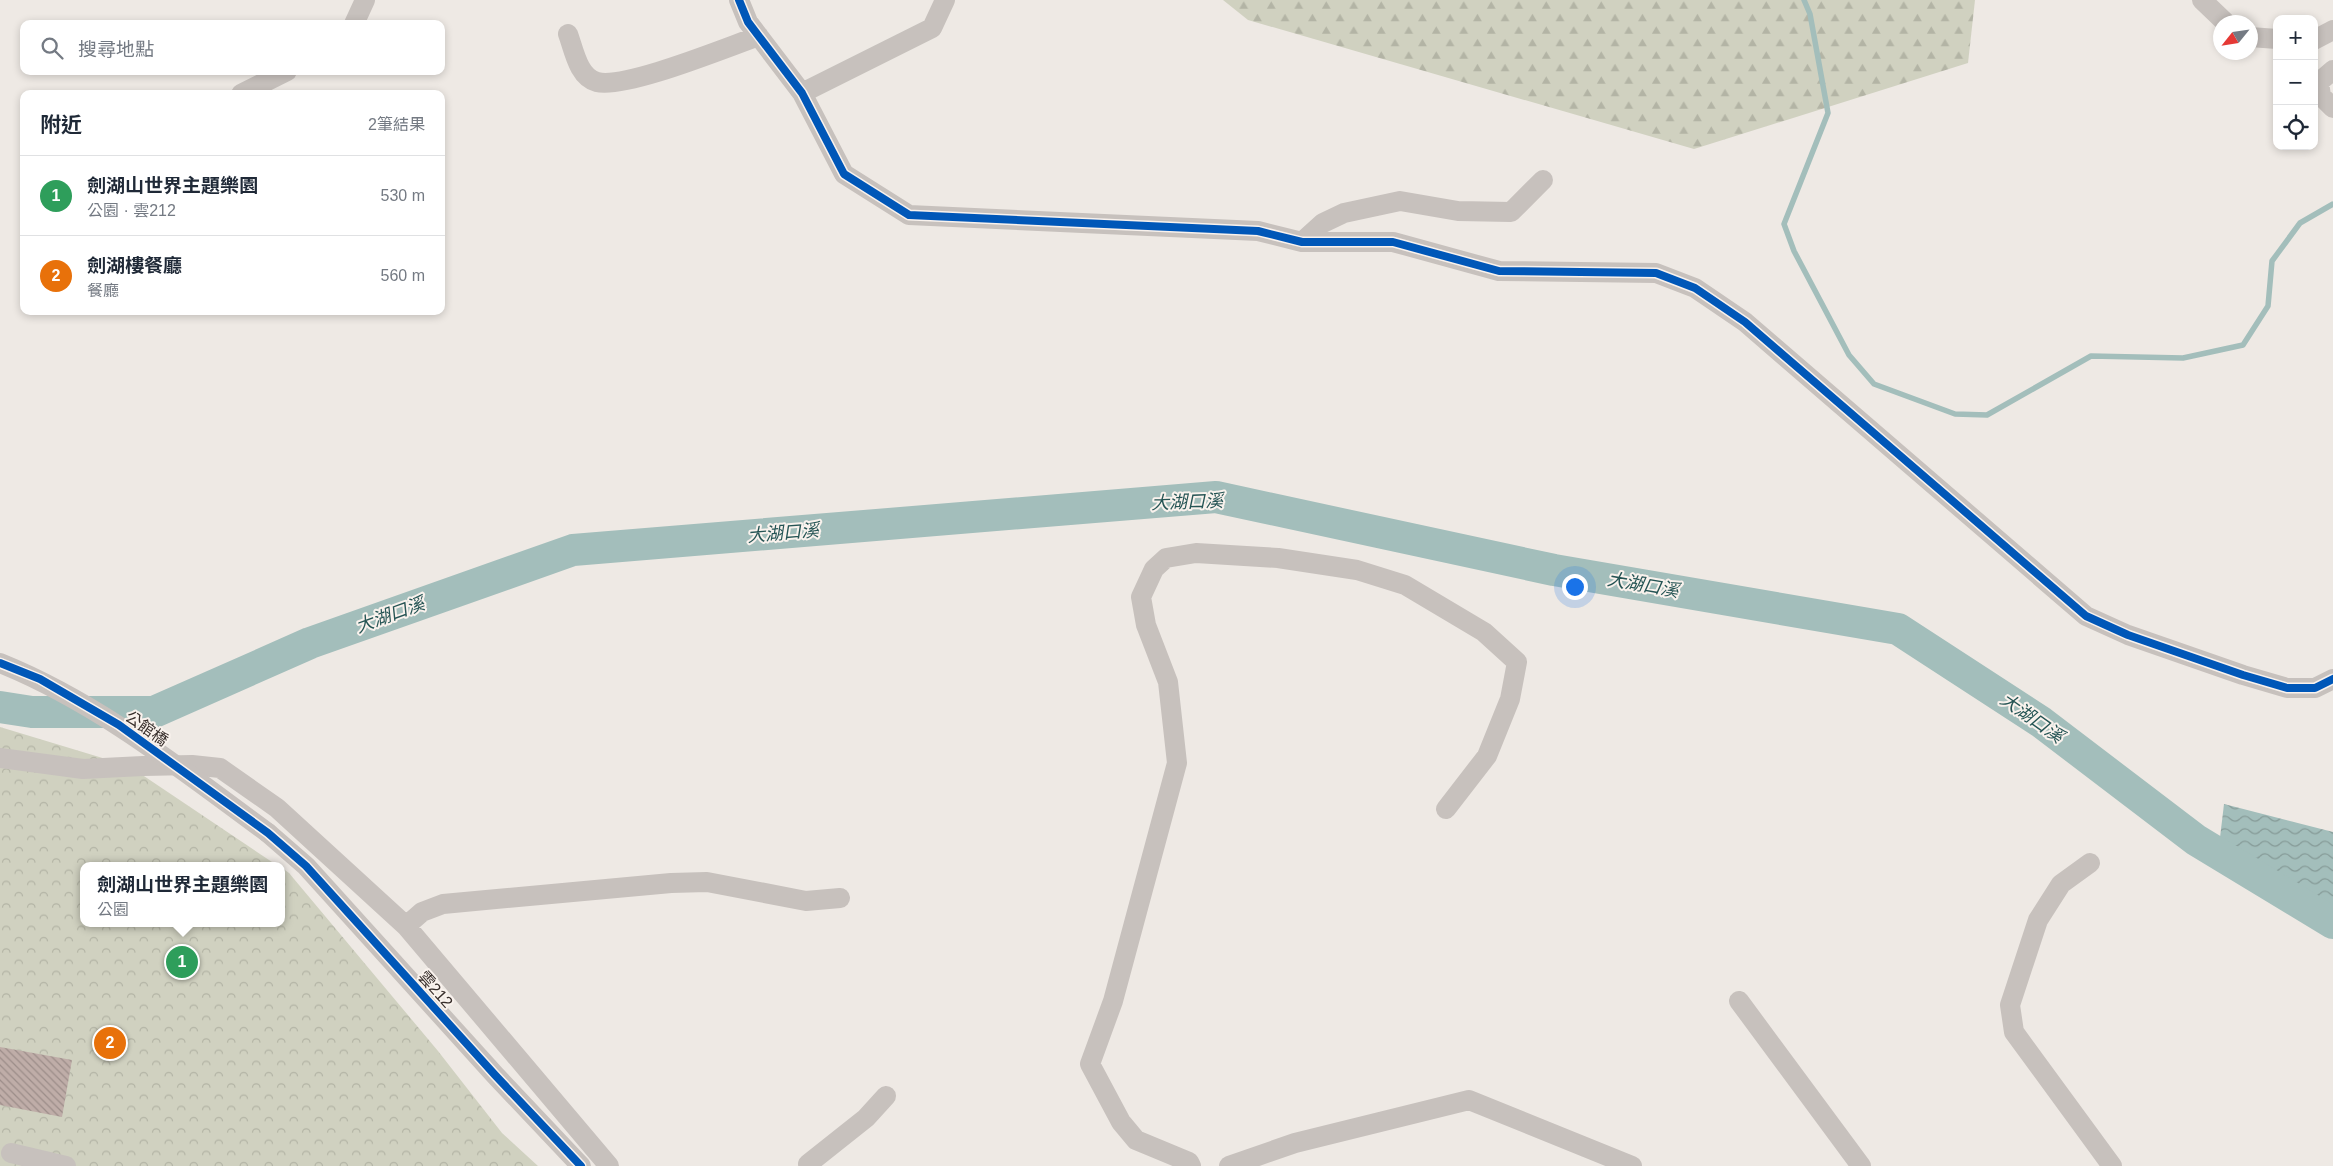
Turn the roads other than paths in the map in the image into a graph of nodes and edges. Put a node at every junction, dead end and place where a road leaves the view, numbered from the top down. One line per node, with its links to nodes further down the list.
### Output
1 (365, 0): 6 (street)
2 (739, 0): 9 (street)
3 (945, 0): 16 (street)
4 (2206, 1): 5 (street)
5 (2219, 15)
6 (356, 20)
7 (2333, 30): 11 (street)
8 (568, 34): 9 (street)
9 (759, 36): 16 (street)
10 (2258, 38): 12 (street)
11 (2318, 38)
12 (2273, 39)
13 (2333, 70): 17 (street)
14 (279, 75): 15 (street)
15 (249, 90)
16 (802, 93): 19 (street)
17 (2333, 108)
18 (1543, 180): 19 (street)
19 (1302, 242): 21 (street)
20 (0, 663): 24 (street, 公館橋 / 雲212, bridge)
21 (2333, 679)
22 (0, 758): 27 (street)
23 (1446, 809): 35 (street)
24 (268, 833): 32 (street, 雲212 / 雲212)
25 (2090, 863): 39 (street)
26 (840, 898): 27 (street)
27 (406, 926): 33 (street)
28 (1739, 1001): 38 (street)
29 (886, 1096): 34 (street)
30 (11, 1153): 31 (street)
31 (66, 1166)
32 (581, 1166)
33 (609, 1166)
34 (809, 1166)
35 (1191, 1166)
36 (1230, 1166): 37 (street)
37 (1632, 1166)
38 (1861, 1166)
39 (2112, 1166)

